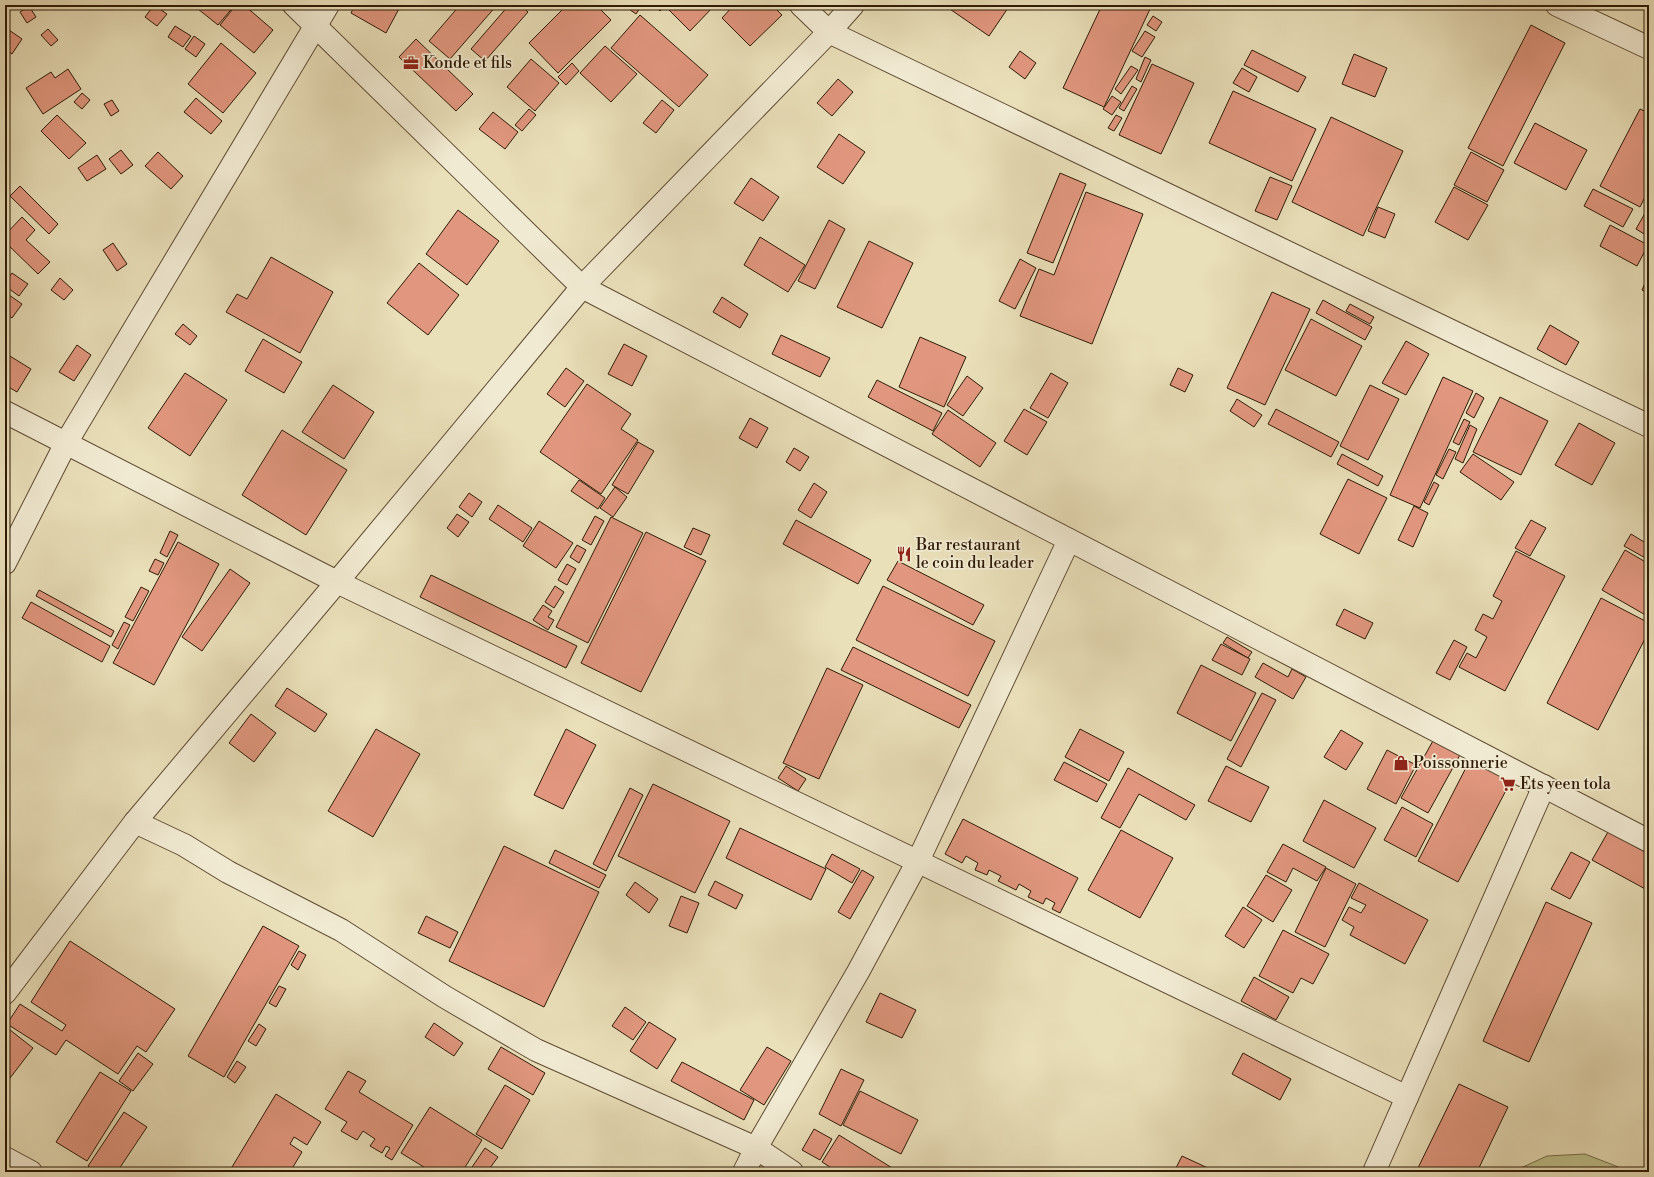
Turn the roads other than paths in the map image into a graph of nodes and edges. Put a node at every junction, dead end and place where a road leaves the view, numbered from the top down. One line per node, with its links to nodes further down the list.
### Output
1 (294, 5): 6 (street)
2 (328, 5): 6 (street)
3 (801, 5): 7 (street)
4 (852, 5): 7 (street)
5 (1557, 5): 8 (street)
6 (317, 27): 9 (street); 12 (street)
7 (828, 32): 9 (street); 11 (street)
8 (1649, 48)
9 (582, 287): 13 (street); 15 (street)
10 (5, 412): 12 (street)
11 (1649, 426)
12 (66, 443): 14 (street); 15 (street)
13 (1069, 540): 16 (street); 19 (street)
14 (5, 563)
15 (337, 582): 17 (street); 19 (street)
16 (1544, 786): 18 (street); 21 (street)
17 (135, 822): 20 (street); 22 (street)
18 (1649, 841)
19 (918, 861): 21 (street); 22 (street)
20 (5, 993)
21 (1407, 1097): 27 (street)
22 (756, 1148): 25 (street); 26 (street)
23 (5, 1158): 24 (street)
24 (30, 1172)
25 (744, 1172)
26 (792, 1172)
27 (1374, 1172)

